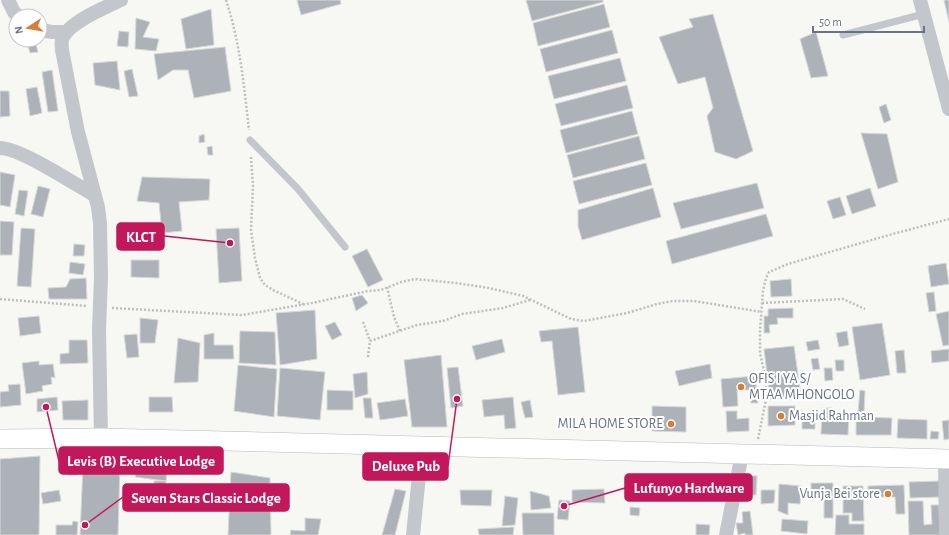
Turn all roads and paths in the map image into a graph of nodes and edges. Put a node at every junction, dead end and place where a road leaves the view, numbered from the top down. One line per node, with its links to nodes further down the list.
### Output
1 (121, 0): 6 (street)
2 (226, 0): 9 (path)
3 (920, 0): 4 (street)
4 (924, 14): 7 (lane); 8 (street)
5 (48, 31): 6 (street)
6 (66, 32): 11 (street)
7 (843, 35)
8 (949, 109)
9 (250, 140): 13 (lane); 18 (path)
10 (0, 148): 11 (street)
11 (94, 195): 19 (street)
12 (949, 219): 17 (path)
13 (345, 246)
14 (387, 287): 16 (path); 18 (path); 23 (path)
15 (0, 299): 19 (path)
16 (531, 300): 21 (path); 23 (path)
17 (762, 303): 20 (path); 21 (path)
18 (303, 304): 19 (path)
19 (100, 307): 26 (street)
20 (865, 309)
21 (762, 312): 29 (path)
22 (363, 322): 24 (path)
23 (400, 331): 24 (path)
24 (370, 341): 25 (path)
25 (368, 357)
26 (101, 438): 27 (street); 28 (street)
27 (0, 439)
28 (422, 446): 29 (street); 31 (street)
29 (748, 454): 30 (street); 32 (street)
30 (947, 459): 33 (street)
31 (413, 535)
32 (726, 535)
33 (946, 535)

